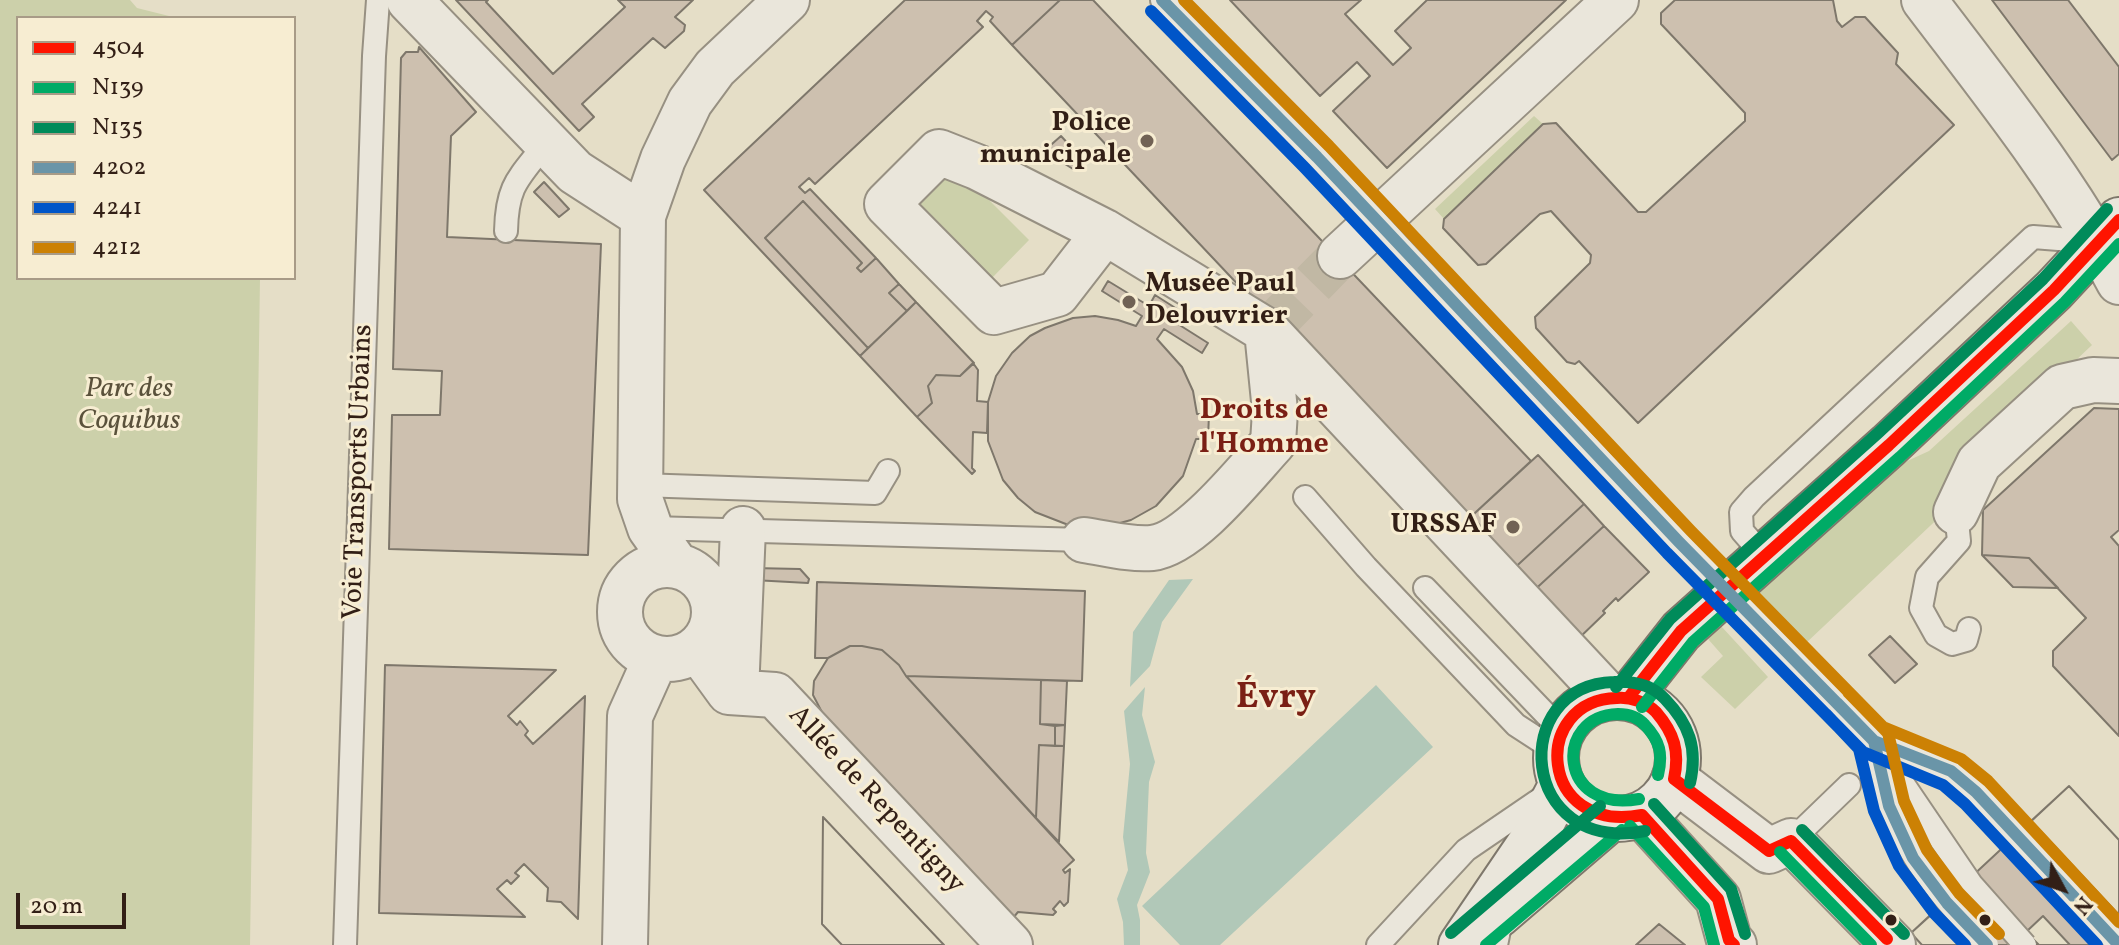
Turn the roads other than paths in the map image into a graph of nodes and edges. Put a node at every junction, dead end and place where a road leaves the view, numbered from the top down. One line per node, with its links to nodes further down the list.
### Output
1 (787, 0): 7 (street)
2 (1162, 0): 28 (lane, bridge)
3 (1616, 0): 11 (street)
4 (1924, 0): 9 (street)
5 (400, 2): 6 (street); 36 (lane, Voie Transports Urbains)
6 (546, 143): 7 (street); 8 (lane)
7 (643, 216): 16 (street)
8 (506, 231)
9 (2109, 231): 12 (street); 27 (street)
10 (1105, 232): 10 (street); 13 (street)
11 (1340, 256)
12 (2119, 282)
13 (1267, 331): 21 (street); 27 (street)
14 (2119, 381): 18 (street)
15 (888, 471): 16 (lane)
16 (640, 485): 19 (street)
17 (1305, 497): 29 (lane)
18 (1956, 512): 24 (lane)
19 (650, 528): 20 (lane); 22 (street)
20 (743, 529): 21 (lane); 26 (street)
21 (1084, 540)
22 (658, 570): 25 (street); 25 (street)
23 (1425, 588): 29 (lane)
24 (1969, 629)
25 (676, 653): 26 (street); 37 (street)
26 (736, 692): 38 (street, Allée de Repentigny)
27 (1619, 697): 29 (street); 30 (street)
28 (1874, 741): 42 (lane, bridge); 43 (lane, bridge); 44 (lane, bridge)
29 (1559, 755): 32 (street); 35 (street); 39 (lane)
30 (1674, 779): 32 (street); 33 (street)
31 (1849, 785): 33 (lane)
32 (1627, 817): 34 (street); 35 (street)
33 (1780, 846): 34 (street); 41 (street)
34 (1718, 899): 40 (street)
35 (1482, 935)
36 (345, 945)
37 (625, 945)
38 (1010, 945)
39 (1378, 945)
40 (1734, 945)
41 (1893, 945)
42 (1987, 945)
43 (2025, 945)
44 (2119, 945)

